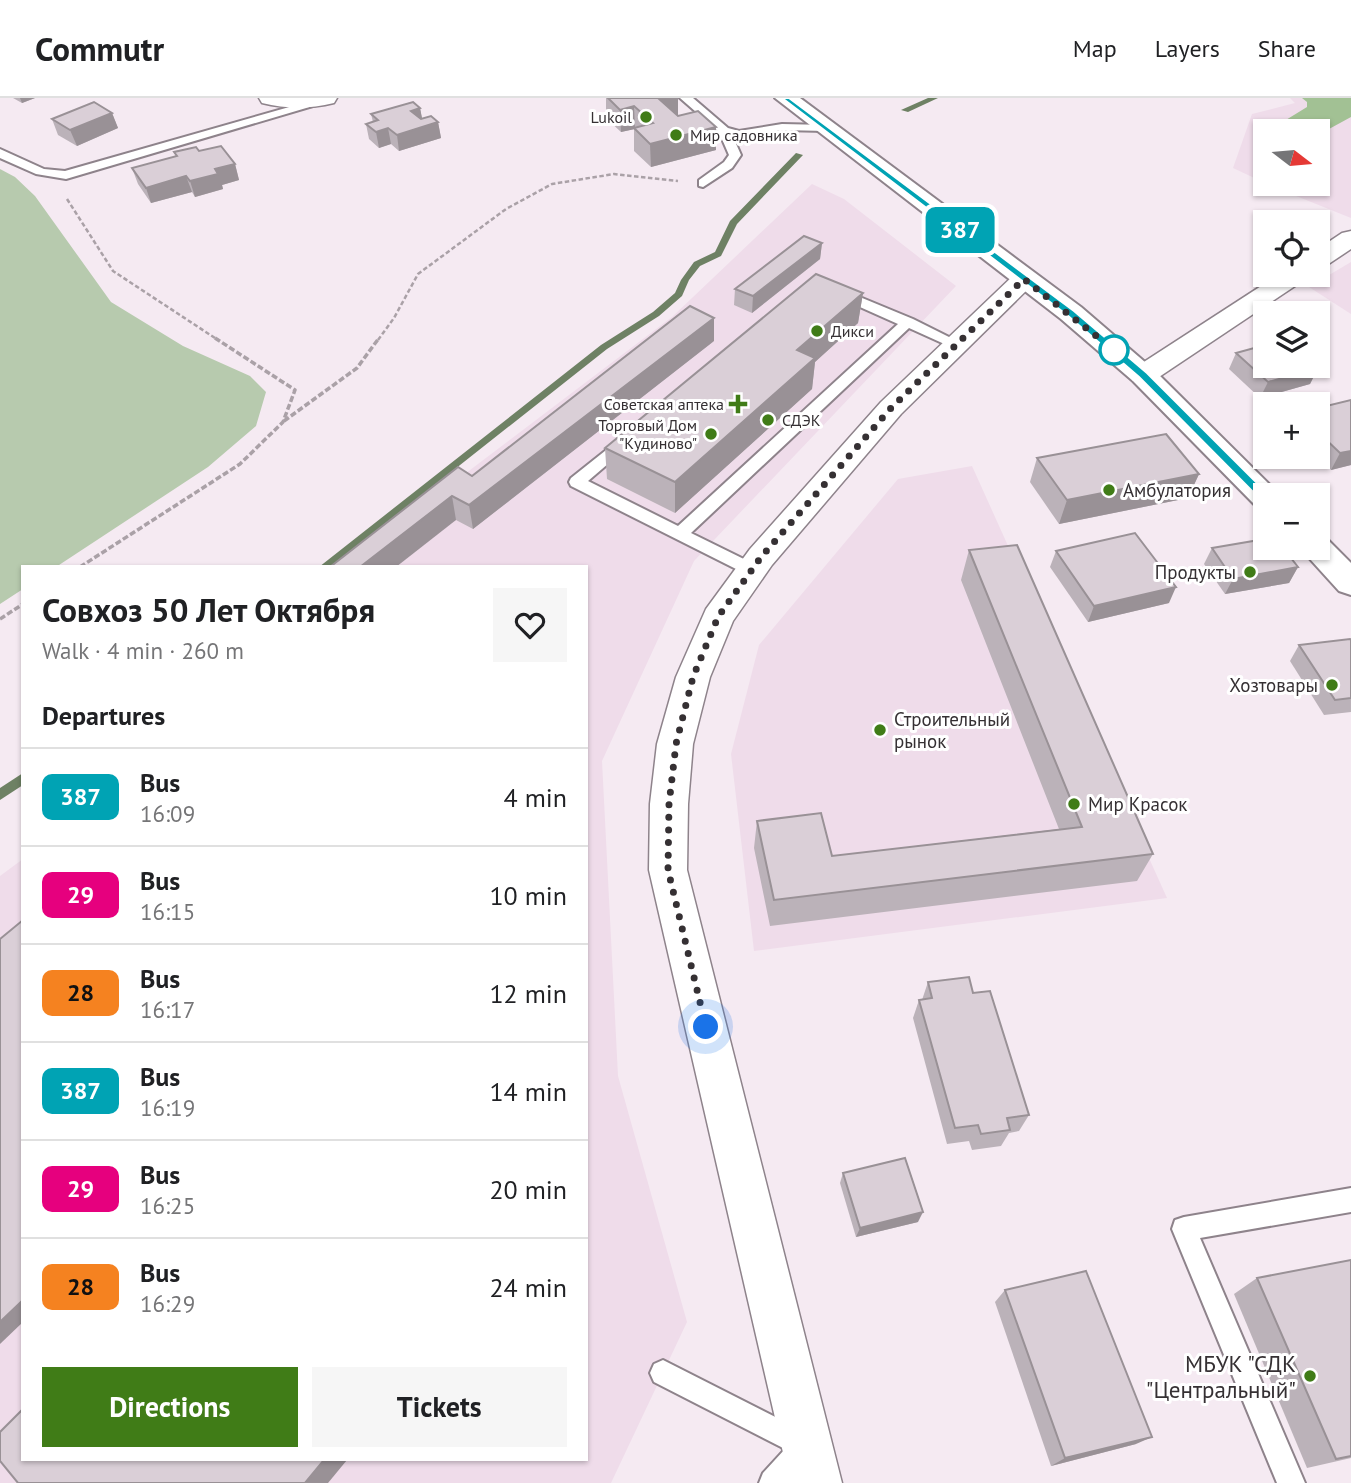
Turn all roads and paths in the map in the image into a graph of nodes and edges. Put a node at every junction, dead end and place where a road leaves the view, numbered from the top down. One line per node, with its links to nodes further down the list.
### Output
1 (270, 98): 4 (street)
2 (686, 98): 6 (lane)
3 (786, 98): 5 (main road)
4 (325, 99): 8 (lane)
5 (827, 128): 6 (lane); 12 (main road)
6 (724, 130): 9 (lane)
7 (0, 153): 8 (lane)
8 (53, 176): 18 (path)
9 (704, 183): 18 (path)
10 (1351, 238): 11 (street)
11 (1330, 252)
12 (1024, 279): 16 (street); 17 (main road)
13 (820, 284): 15 (lane)
14 (1277, 287): 17 (street)
15 (908, 323): 16 (lane); 21 (lane)
16 (956, 344): 24 (street)
17 (1143, 375): 20 (main road)
18 (283, 422): 23 (path)
19 (640, 430): 21 (lane)
20 (1253, 485)
21 (680, 534): 24 (lane)
22 (1327, 560): 25 (main road)
23 (83, 565)
24 (752, 570): 30 (street)
25 (1351, 583)
26 (21, 605): 27 (path)
27 (0, 619)
28 (1351, 1200): 33 (lane)
29 (663, 1373): 30 (lane)
30 (806, 1446): 31 (lane); 32 (street)
31 (773, 1483)
32 (816, 1483)
33 (1291, 1483)

